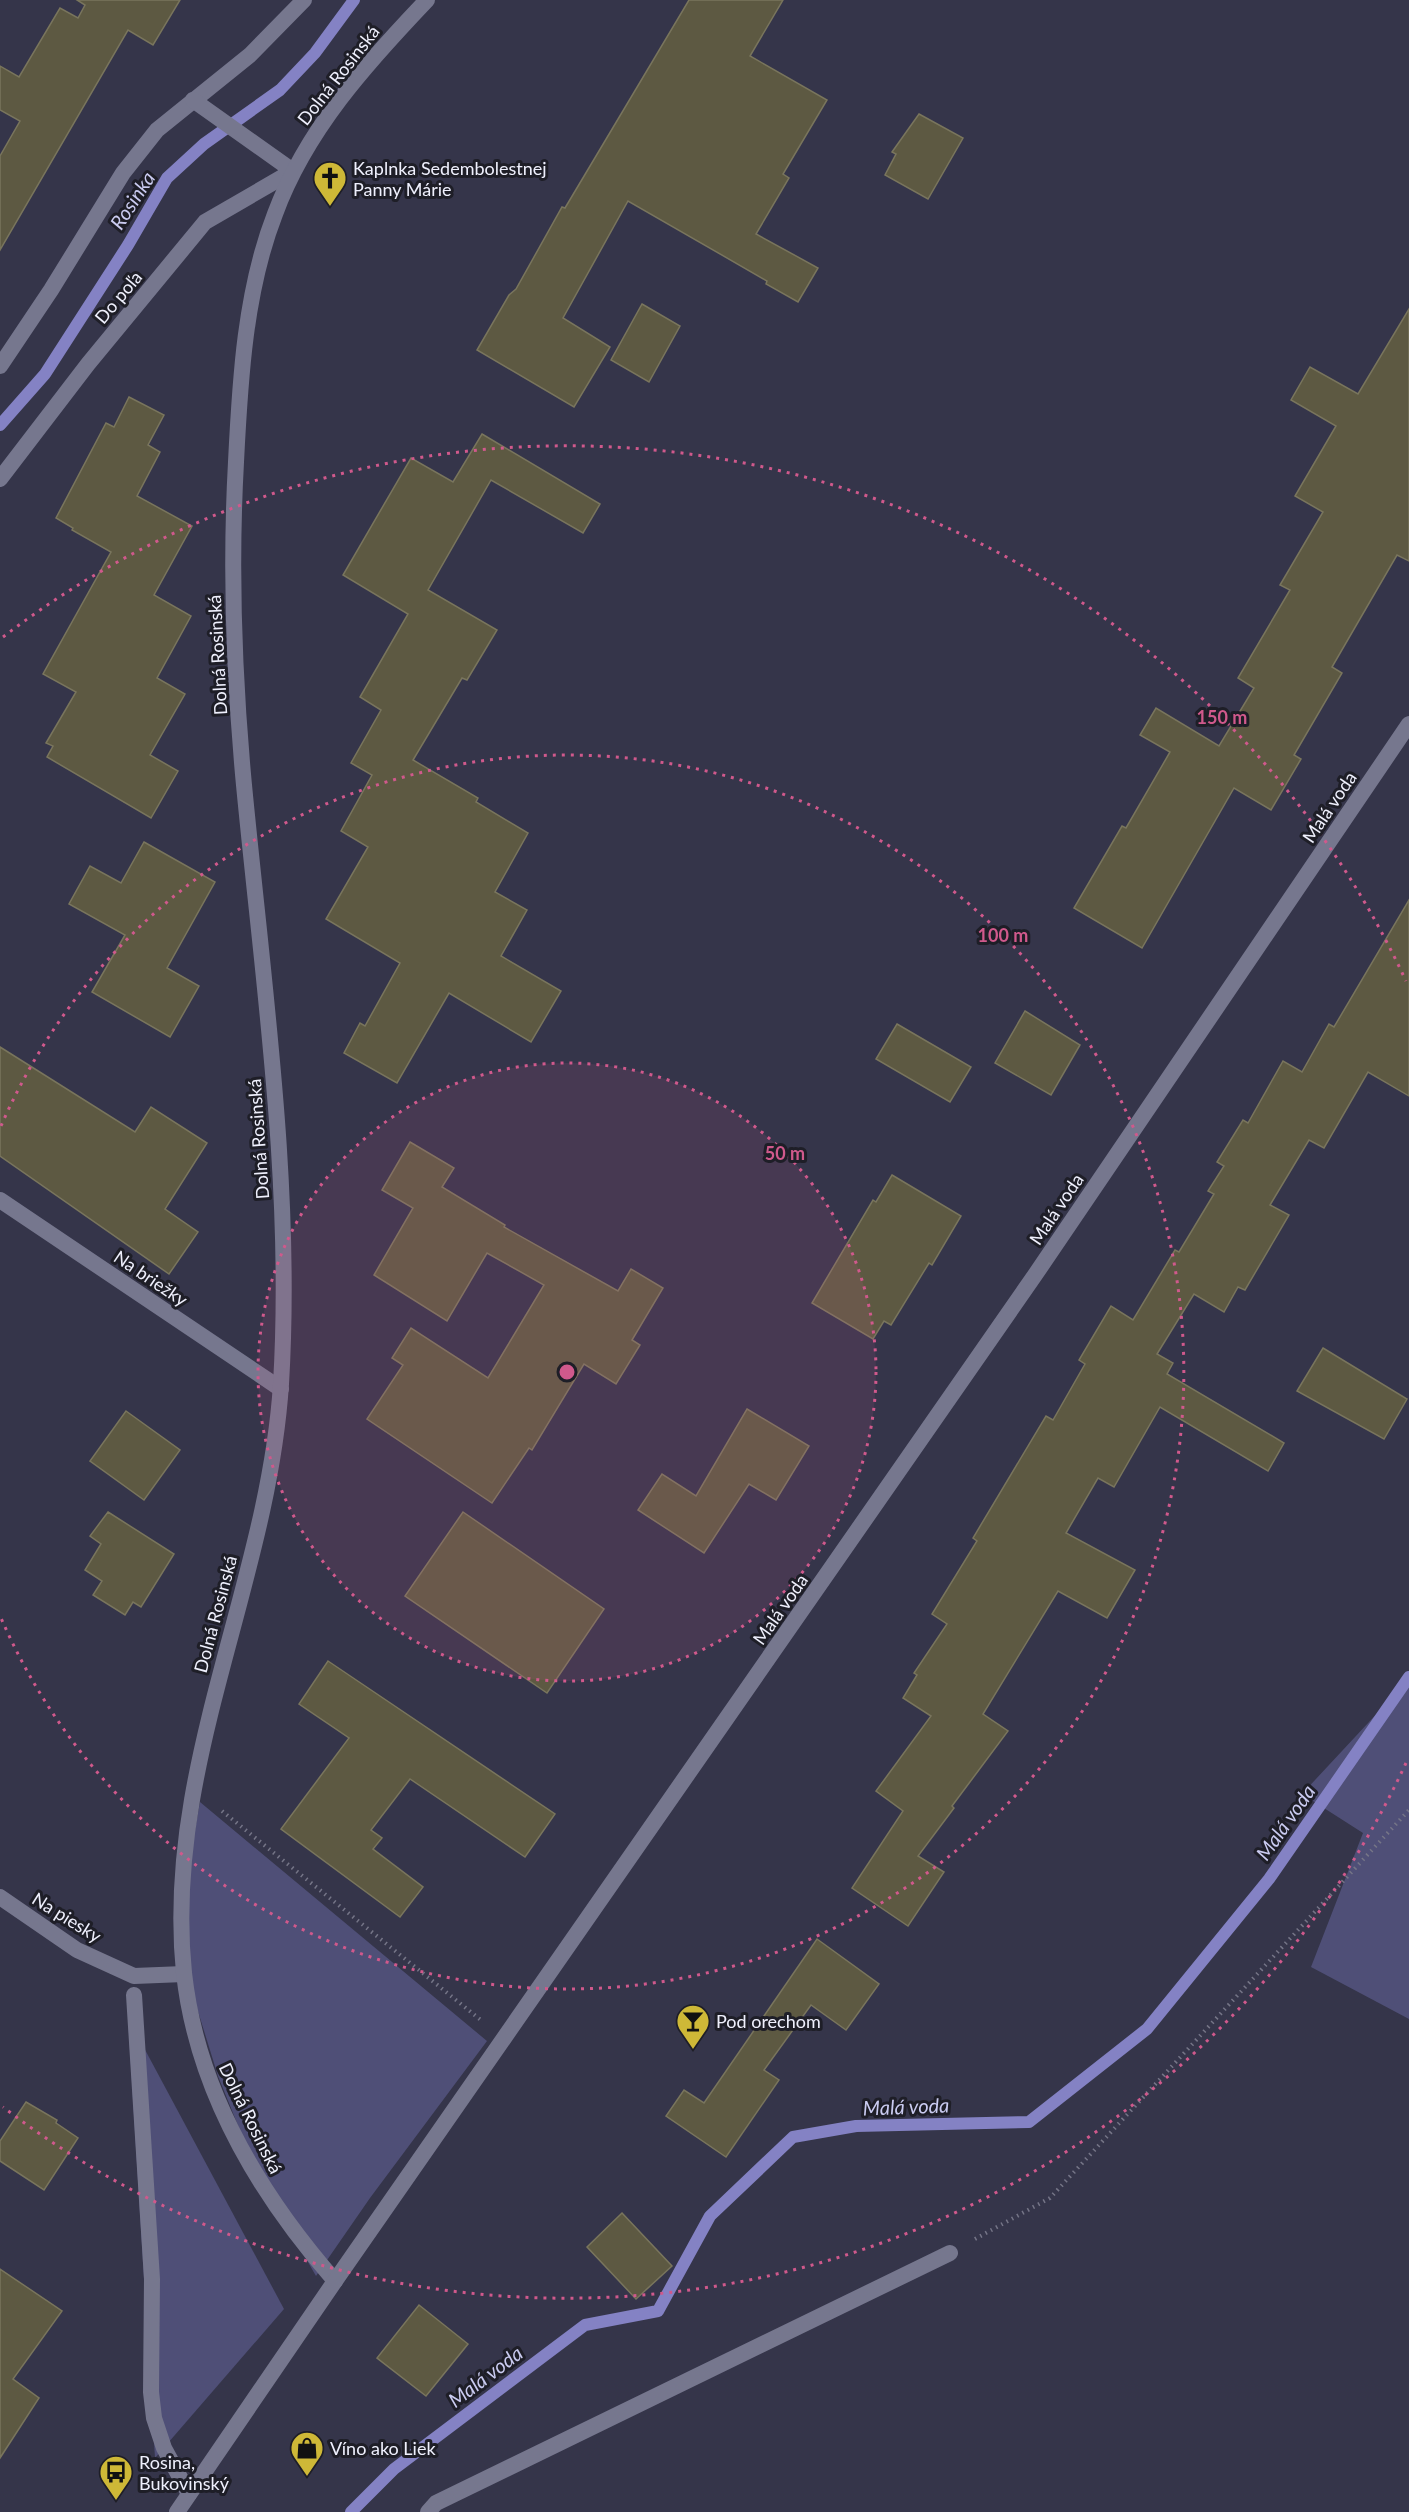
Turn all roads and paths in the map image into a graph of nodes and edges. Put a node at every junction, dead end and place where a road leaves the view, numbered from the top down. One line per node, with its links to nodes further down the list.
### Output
1 (304, 0): 3 (street)
2 (427, 0): 4 (street, Dolná Rosinská)
3 (193, 100): 4 (street); 5 (street)
4 (293, 171): 6 (street, Do poľa); 9 (street, Dolná Rosinská)
5 (0, 366)
6 (0, 479)
7 (1409, 724): 15 (street, Malá voda)
8 (0, 1200): 9 (street, Na briežky)
9 (280, 1389): 10 (street, Dolná Rosinská)
10 (192, 1792): 13 (street, Dolná Rosinská); 15 (path)
11 (1409, 1810): 16 (path)
12 (0, 1897): 13 (street, Na piesky)
13 (184, 1974): 17 (street, Dolná Rosinská)
14 (134, 1995): 18 (street)
15 (503, 2039): 17 (street, Malá voda)
16 (950, 2253): 20 (street)
17 (335, 2280): 18 (street, Malá voda)
18 (189, 2494): 19 (street, Malá voda)
19 (177, 2512)
20 (428, 2512)

